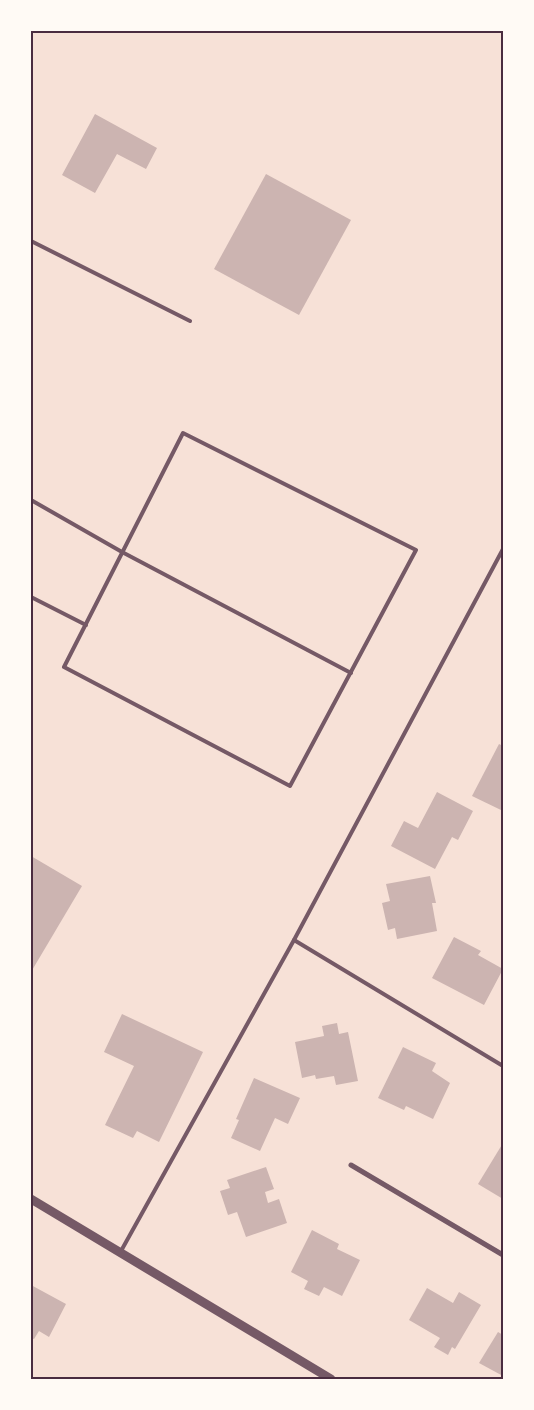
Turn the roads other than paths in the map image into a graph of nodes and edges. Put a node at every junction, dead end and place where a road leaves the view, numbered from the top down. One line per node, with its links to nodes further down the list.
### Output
1 (31, 241): 2 (lane)
2 (190, 321)
3 (31, 500): 5 (lane)
4 (503, 549): 9 (lane)
5 (122, 552): 7 (lane); 8 (lane); 8 (lane)
6 (31, 597): 7 (lane)
7 (86, 624): 8 (lane)
8 (351, 673)
9 (294, 940): 10 (lane); 13 (lane)
10 (503, 1066)
11 (351, 1164): 14 (street)
12 (31, 1199): 13 (street)
13 (121, 1251): 15 (street)
14 (503, 1255)
15 (331, 1379)

